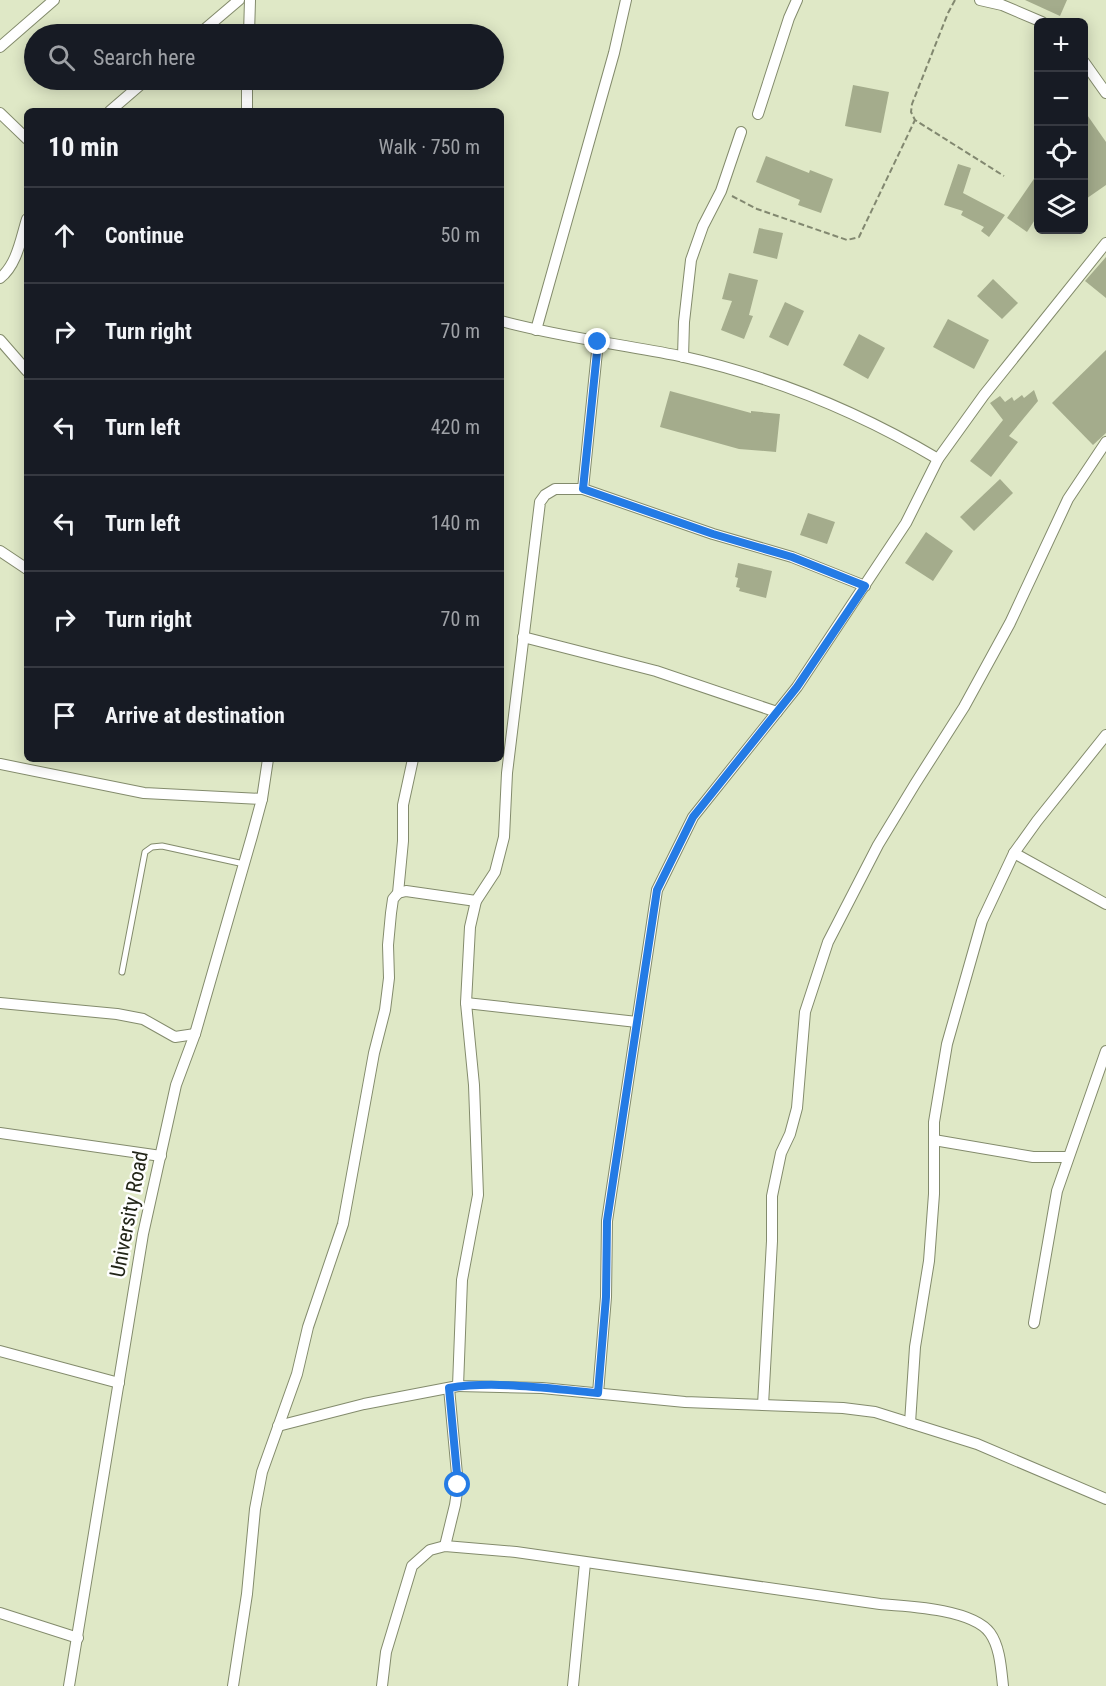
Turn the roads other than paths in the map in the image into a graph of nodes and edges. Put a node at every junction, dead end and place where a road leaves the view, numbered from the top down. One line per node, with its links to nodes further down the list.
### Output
1 (54, 0): 8 (street)
2 (239, 0): 9 (street)
3 (250, 0): 10 (street)
4 (626, 0): 27 (street)
5 (797, 0): 20 (street)
6 (980, 0): 7 (street)
7 (1035, 18)
8 (26, 24)
9 (211, 24)
10 (249, 24)
11 (24, 26): 12 (street)
12 (0, 47)
13 (1088, 69): 16 (street)
14 (134, 90): 17 (street)
15 (247, 90): 18 (street)
16 (1106, 93)
17 (113, 108)
18 (247, 108)
19 (0, 113): 22 (street)
20 (758, 114)
21 (741, 132): 30 (street)
22 (24, 136)
23 (24, 229): 25 (street)
24 (1106, 243): 33 (street)
25 (0, 278)
26 (504, 322): 27 (street)
27 (536, 330): 29 (street)
28 (0, 340): 31 (street)
29 (598, 342): 30 (street); 34 (street)
30 (682, 357): 33 (street)
31 (24, 368)
32 (1106, 442): 65 (street)
33 (938, 459): 37 (street)
34 (583, 489): 37 (street); 38 (street)
35 (0, 551): 36 (street)
36 (24, 567)
37 (865, 586): 39 (street)
38 (523, 637): 39 (street); 48 (street)
39 (777, 712): 53 (street)
40 (1106, 735): 45 (street)
41 (268, 762): 44 (street, University Road)
42 (412, 762): 47 (street)
43 (0, 764): 44 (street)
44 (262, 800): 46 (street, University Road)
45 (1014, 853): 49 (street); 57 (street)
46 (244, 864): 50 (lane); 54 (street, University Road)
47 (398, 893): 48 (street); 67 (street)
48 (476, 901): 52 (street)
49 (1106, 904)
50 (122, 972)
51 (0, 1003): 54 (street)
52 (466, 1004): 53 (street); 63 (street)
53 (637, 1022): 64 (street)
54 (195, 1034): 58 (street, University Road)
55 (1106, 1051): 59 (street)
56 (0, 1133): 58 (street)
57 (934, 1140): 59 (street); 66 (street)
58 (161, 1156): 62 (street, University Road)
59 (1068, 1157): 60 (street)
60 (1034, 1323)
61 (0, 1351): 62 (street)
62 (119, 1383): 72 (street, University Road)
63 (454, 1387): 64 (street); 67 (street); 69 (street)
64 (598, 1393): 65 (street)
65 (763, 1405): 66 (street)
66 (910, 1423): 68 (street)
67 (278, 1425): 74 (street)
68 (1106, 1498)
69 (445, 1546): 70 (street); 75 (street)
70 (585, 1563): 76 (street); 77 (street)
71 (0, 1613): 72 (street)
72 (78, 1638): 73 (street, University Road)
73 (69, 1686)
74 (232, 1686)
75 (382, 1686)
76 (573, 1686)
77 (1003, 1686)

